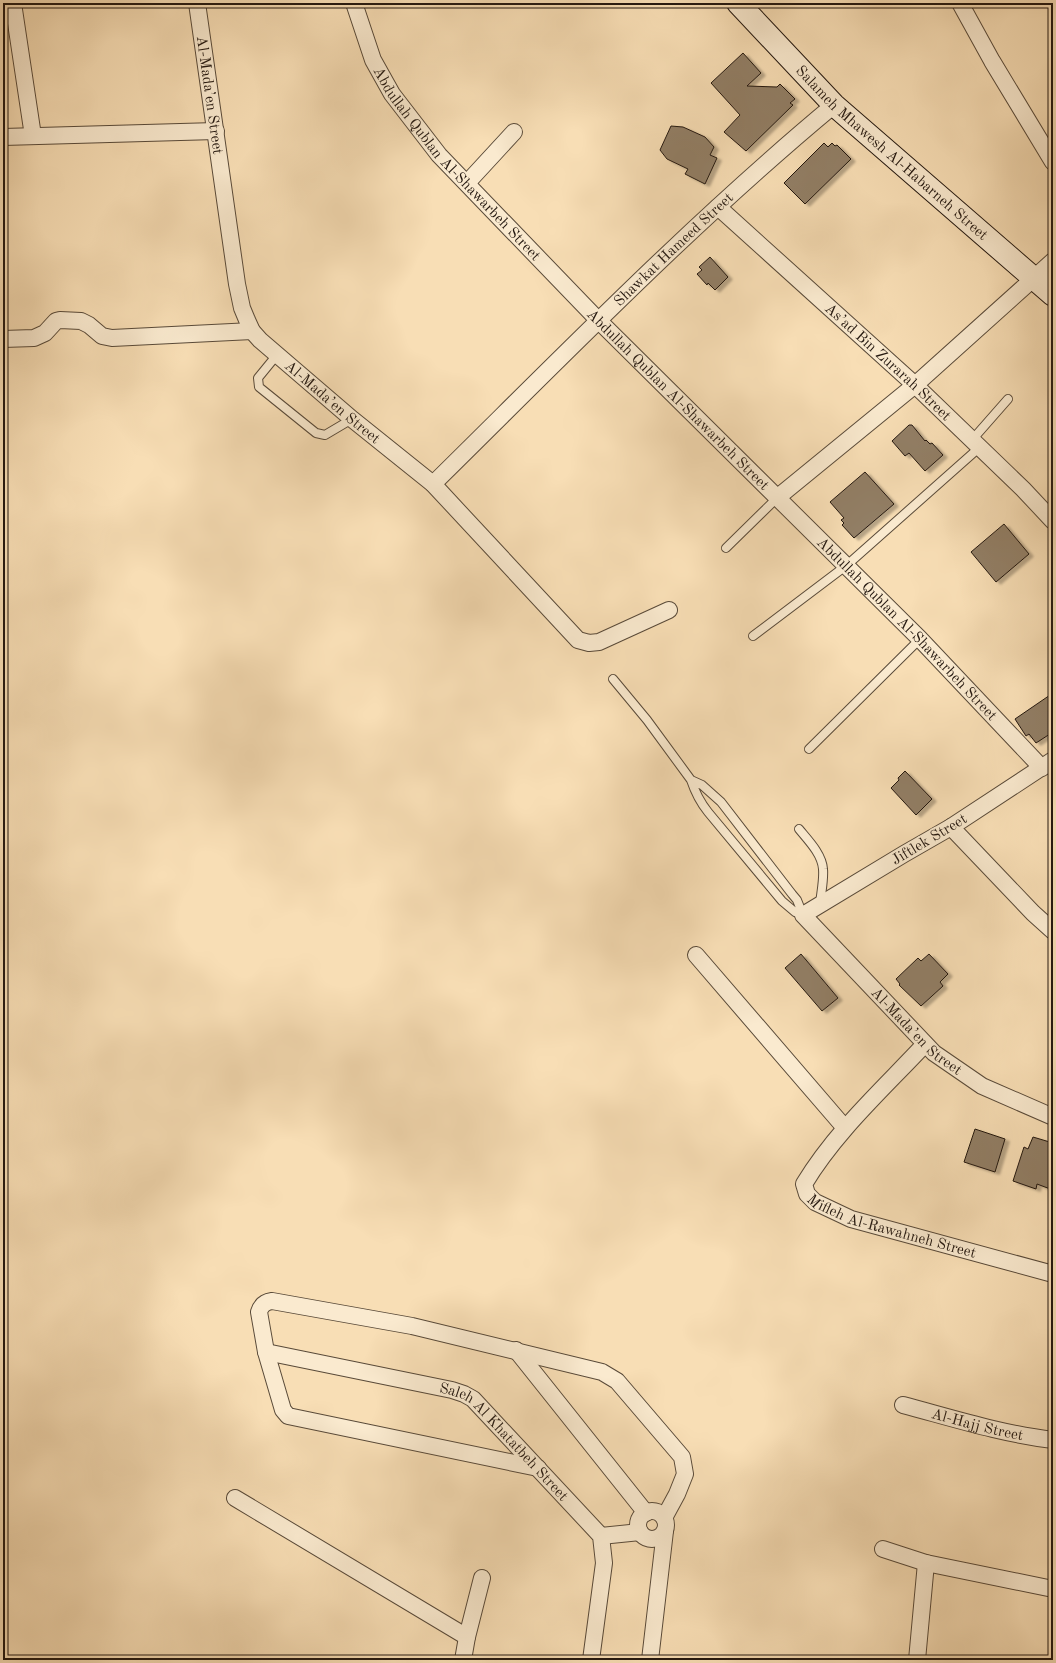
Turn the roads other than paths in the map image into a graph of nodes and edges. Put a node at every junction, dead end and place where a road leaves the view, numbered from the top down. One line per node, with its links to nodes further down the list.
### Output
1 (13, 3): 9 (street)
2 (197, 3): 7 (street, Al-Mada’en Street)
3 (354, 3): 12 (street, Abdullah Qublan Al-Shawarbeh Street)
4 (738, 3): 6 (street, Salameh Mhawesh Al-Habarneh Street)
5 (960, 3): 11 (street)
6 (834, 105): 13 (street, Shawkat Hameed Street); 15 (street, Salameh Mhawesh Al-Habarneh Street)
7 (216, 130): 9 (street); 18 (street, Al-Mada’en Street)
8 (514, 132): 12 (street)
9 (33, 136): 10 (street)
10 (3, 137)
11 (1053, 162)
12 (467, 183): 17 (street, Abdullah Qublan Al-Shawarbeh Street)
13 (718, 207): 17 (street, Shawkat Hameed Street); 21 (street, As’ad Bin Zurarah Street)
14 (1053, 261): 15 (street)
15 (1035, 279): 16 (street, Salameh Mhawesh Al-Habarneh Street); 21 (street)
16 (1053, 295)
17 (599, 321): 25 (street, Shawkat Hameed Street); 26 (street, Abdullah Qublan Al-Shawarbeh Street)
18 (252, 331): 19 (street); 20 (street, Al-Mada’en Street)
19 (3, 339)
20 (276, 356): 23 (street, Al-Mada’en Street); 23 (lane)
21 (915, 385): 24 (street, As’ad Bin Zurarah Street); 26 (street)
22 (1008, 399): 24 (lane)
23 (352, 419): 25 (street, Al-Mada’en Street)
24 (976, 444): 27 (street, As’ad Bin Zurarah Street); 29 (lane)
25 (433, 484): 30 (street, Al-Mada’en Street)
26 (778, 497): 28 (lane); 29 (street, Abdullah Qublan Al-Shawarbeh Street)
27 (1053, 520)
28 (726, 548)
29 (847, 565): 31 (lane); 32 (street, Abdullah Qublan Al-Shawarbeh Street)
30 (669, 610)
31 (753, 636)
32 (920, 639): 34 (lane); 35 (street, Abdullah Qublan Al-Shawarbeh Street)
33 (613, 679): 36 (lane)
34 (809, 749)
35 (1047, 764): 37 (street, Jiftlek Street)
36 (691, 780): 40 (lane); 40 (lane)
37 (951, 827): 39 (street, Jiftlek Street); 41 (street)
38 (799, 828): 39 (lane)
39 (820, 904): 40 (street, Jiftlek Street)
40 (803, 915): 43 (street, Al-Mada’en Street)
41 (1053, 931)
42 (696, 955): 45 (street)
43 (925, 1044): 44 (street, Al-Mada’en Street); 45 (street, Mifleh Al-Rawahneh Street)
44 (1053, 1116)
45 (845, 1128): 46 (street, Mifleh Al-Rawahneh Street)
46 (1053, 1274)
47 (516, 1350): 48 (street); 53 (street); 54 (street)
48 (266, 1352): 51 (street, Saleh Al Khatatbeh Street); 51 (street)
49 (903, 1405): 50 (street, Al-Hajj Street)
50 (1053, 1440)
51 (538, 1468): 56 (street, Saleh Al Khatatbeh Street)
52 (235, 1498): 61 (street)
53 (646, 1513): 54 (street); 55 (street)
54 (665, 1525): 55 (street); 64 (street)
55 (640, 1532): 56 (street)
56 (601, 1536): 63 (street)
57 (883, 1549): 58 (street)
58 (926, 1563): 60 (street); 65 (street)
59 (482, 1578): 61 (street)
60 (1053, 1589)
61 (467, 1637): 62 (street)
62 (463, 1660)
63 (591, 1660)
64 (650, 1660)
65 (917, 1660)

